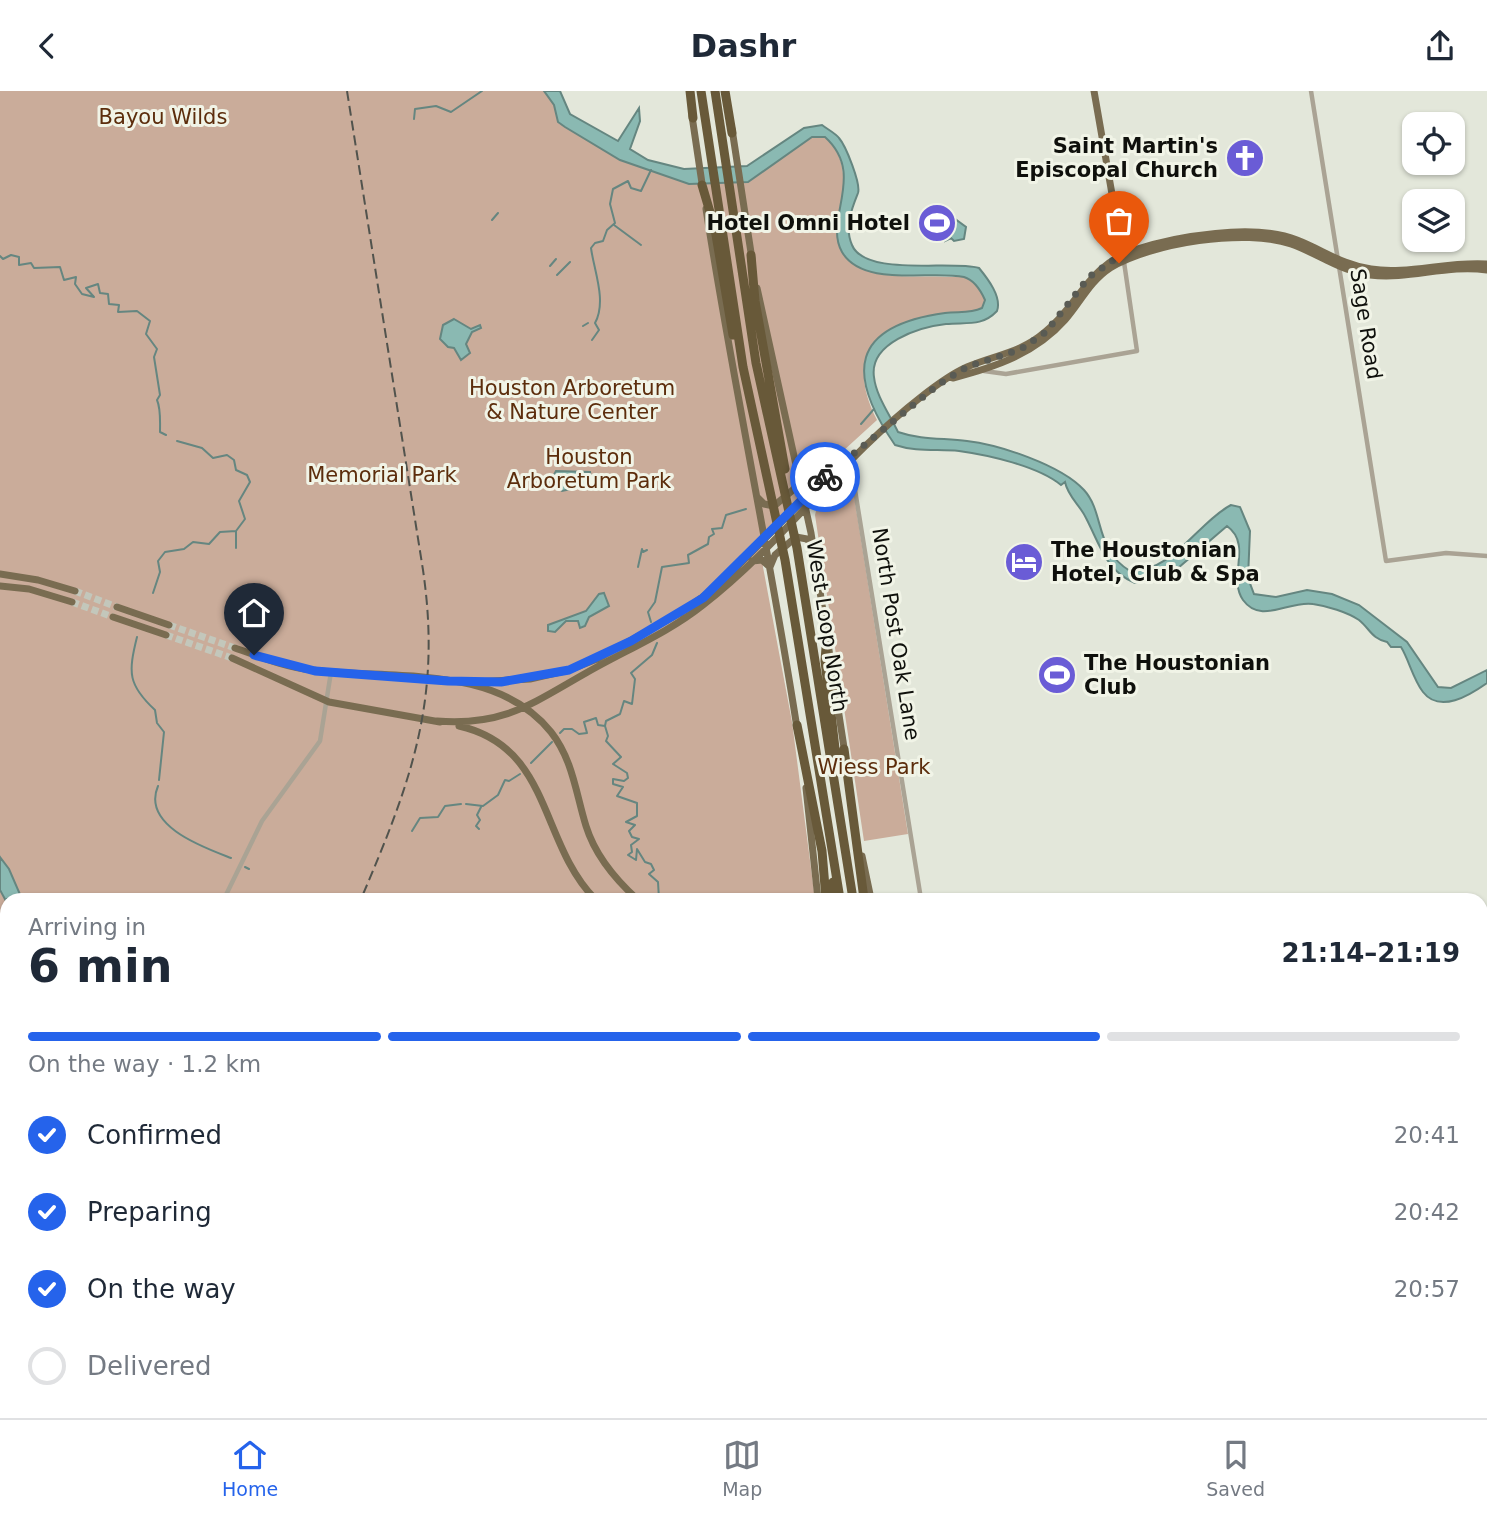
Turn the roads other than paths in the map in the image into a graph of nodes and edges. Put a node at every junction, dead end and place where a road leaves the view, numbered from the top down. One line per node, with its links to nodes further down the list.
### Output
1 (689, 91): 7 (highway)
2 (701, 91): 10 (highway, West Loop North)
3 (715, 91): 29 (highway)
4 (726, 91): 8 (highway)
5 (1094, 91): 14 (main road)
6 (1311, 91): 13 (street, Sage Road)
7 (693, 118): 9 (main road)
8 (732, 133): 15 (main road)
9 (702, 185): 10 (highway)
10 (715, 230): 31 (main road); 60 (highway, West Loop North)
11 (1235, 234): 12 (main road); 16 (main road); 18 (main road)
12 (1179, 243): 14 (main road); 14 (main road)
13 (1339, 249): 16 (main road); 18 (street, Sage Road)
14 (1122, 254): 21 (main road); 24 (street)
15 (751, 255): 28 (main road); 29 (highway)
16 (1330, 257): 18 (main road)
17 (1487, 264): 19 (main road)
18 (1341, 265): 19 (main road); 38 (street, Sage Road)
19 (1466, 265): 20 (main road)
20 (1487, 270)
21 (1012, 356): 22 (main road); 25 (main road)
22 (1002, 363): 23 (main road); 24 (street)
23 (979, 371): 24 (street); 25 (main road)
24 (1011, 372)
25 (946, 380): 26 (main road)
26 (850, 458): 27 (main road); 30 (main road); 71 (street, North Post Oak Lane)
27 (828, 474): 28 (main road); 32 (main road)
28 (798, 476): 31 (main road); 32 (main road)
29 (784, 481): 59 (highway, West Loop North)
30 (816, 495): 32 (main road); 34 (main road)
31 (757, 496): 33 (main road)
32 (804, 502): 34 (main road); 35 (main road)
33 (760, 516): 35 (main road); 37 (main road)
34 (811, 533): 36 (main road)
35 (766, 542): 37 (main road); 39 (main road); 40 (main road)
36 (814, 550): 40 (main road); 48 (main road)
37 (750, 552): 50 (main road)
38 (1487, 556)
39 (750, 562): 40 (main road); 50 (main road)
40 (770, 567): 57 (main road)
41 (0, 574): 43 (main road)
42 (0, 586): 44 (main road)
43 (75, 591)
44 (72, 602)
45 (117, 607): 47 (main road)
46 (113, 617): 49 (main road)
47 (169, 625)
48 (827, 634): 58 (main road); 59 (highway)
49 (166, 635)
50 (633, 644): 54 (main road); 56 (main road)
51 (236, 648): 53 (main road)
52 (232, 658): 55 (main road)
53 (331, 672): 54 (main road); 55 (street)
54 (448, 681): 63 (main road)
55 (329, 702): 56 (main road); 61 (street)
56 (437, 721): 62 (main road)
57 (797, 725): 64 (main road); 65 (highway)
58 (845, 750): 69 (highway); 70 (main road)
59 (836, 792): 68 (highway, West Loop North)
60 (829, 835): 66 (highway); 67 (highway, West Loop North)
61 (227, 893)
62 (590, 893)
63 (632, 893)
64 (817, 893)
65 (826, 893)
66 (834, 893)
67 (839, 893)
68 (852, 893)
69 (863, 893)
70 (870, 893)
71 (920, 893)

